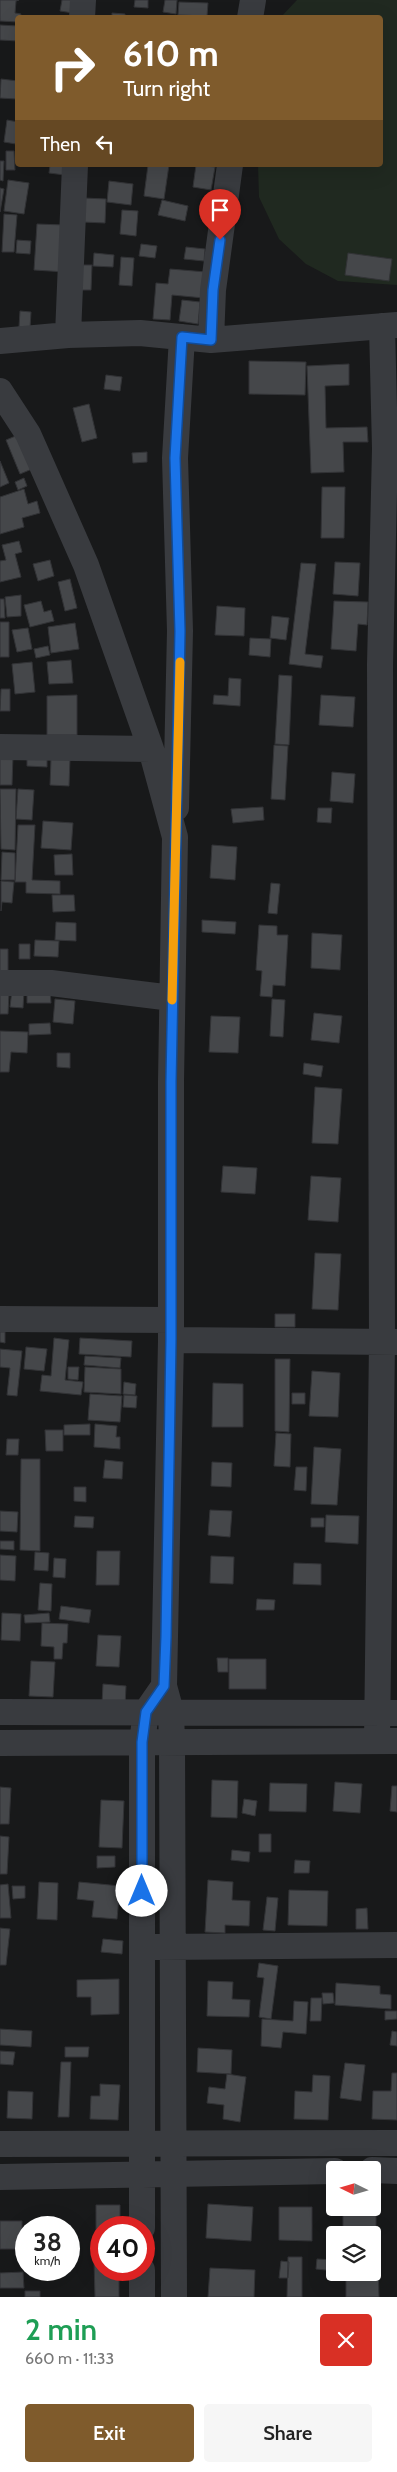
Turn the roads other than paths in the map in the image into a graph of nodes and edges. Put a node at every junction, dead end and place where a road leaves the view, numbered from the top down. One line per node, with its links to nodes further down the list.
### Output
1 (82, 0): 3 (street)
2 (253, 0): 4 (street)
3 (82, 15)
4 (250, 15)
5 (76, 167): 8 (street)
6 (230, 167): 10 (street)
7 (390, 326): 10 (street); 13 (street)
8 (68, 335): 9 (street); 11 (street)
9 (182, 337): 10 (street); 16 (street)
10 (211, 340)
11 (0, 341)
12 (0, 391): 15 (street)
13 (389, 664): 21 (street)
14 (0, 747): 15 (street)
15 (151, 749): 16 (street)
16 (175, 837): 18 (street)
17 (0, 983): 18 (street)
18 (172, 998): 20 (street)
19 (0, 1319): 20 (street)
20 (171, 1330): 21 (street); 23 (street)
21 (390, 1342): 24 (street)
22 (0, 1712): 23 (street)
23 (159, 1712): 24 (street); 26 (street); 27 (street)
24 (388, 1713): 25 (street)
25 (387, 1741): 27 (street)
26 (142, 1742): 27 (street); 28 (street); 31 (street)
27 (172, 1742): 30 (street)
28 (0, 1743)
29 (397, 1945): 30 (street)
30 (172, 1946): 31 (street); 35 (street)
31 (141, 1947): 34 (street)
32 (397, 2143): 35 (street)
33 (0, 2144): 34 (street)
34 (143, 2144): 35 (street); 39 (street)
35 (173, 2144): 40 (street)
36 (381, 2170): 38 (street)
37 (326, 2171): 40 (street)
38 (397, 2171)
39 (143, 2173): 40 (street); 41 (street); 42 (street)
40 (173, 2173): 45 (street)
41 (0, 2177)
42 (142, 2216)
43 (142, 2281): 44 (street)
44 (142, 2297)
45 (174, 2297)

